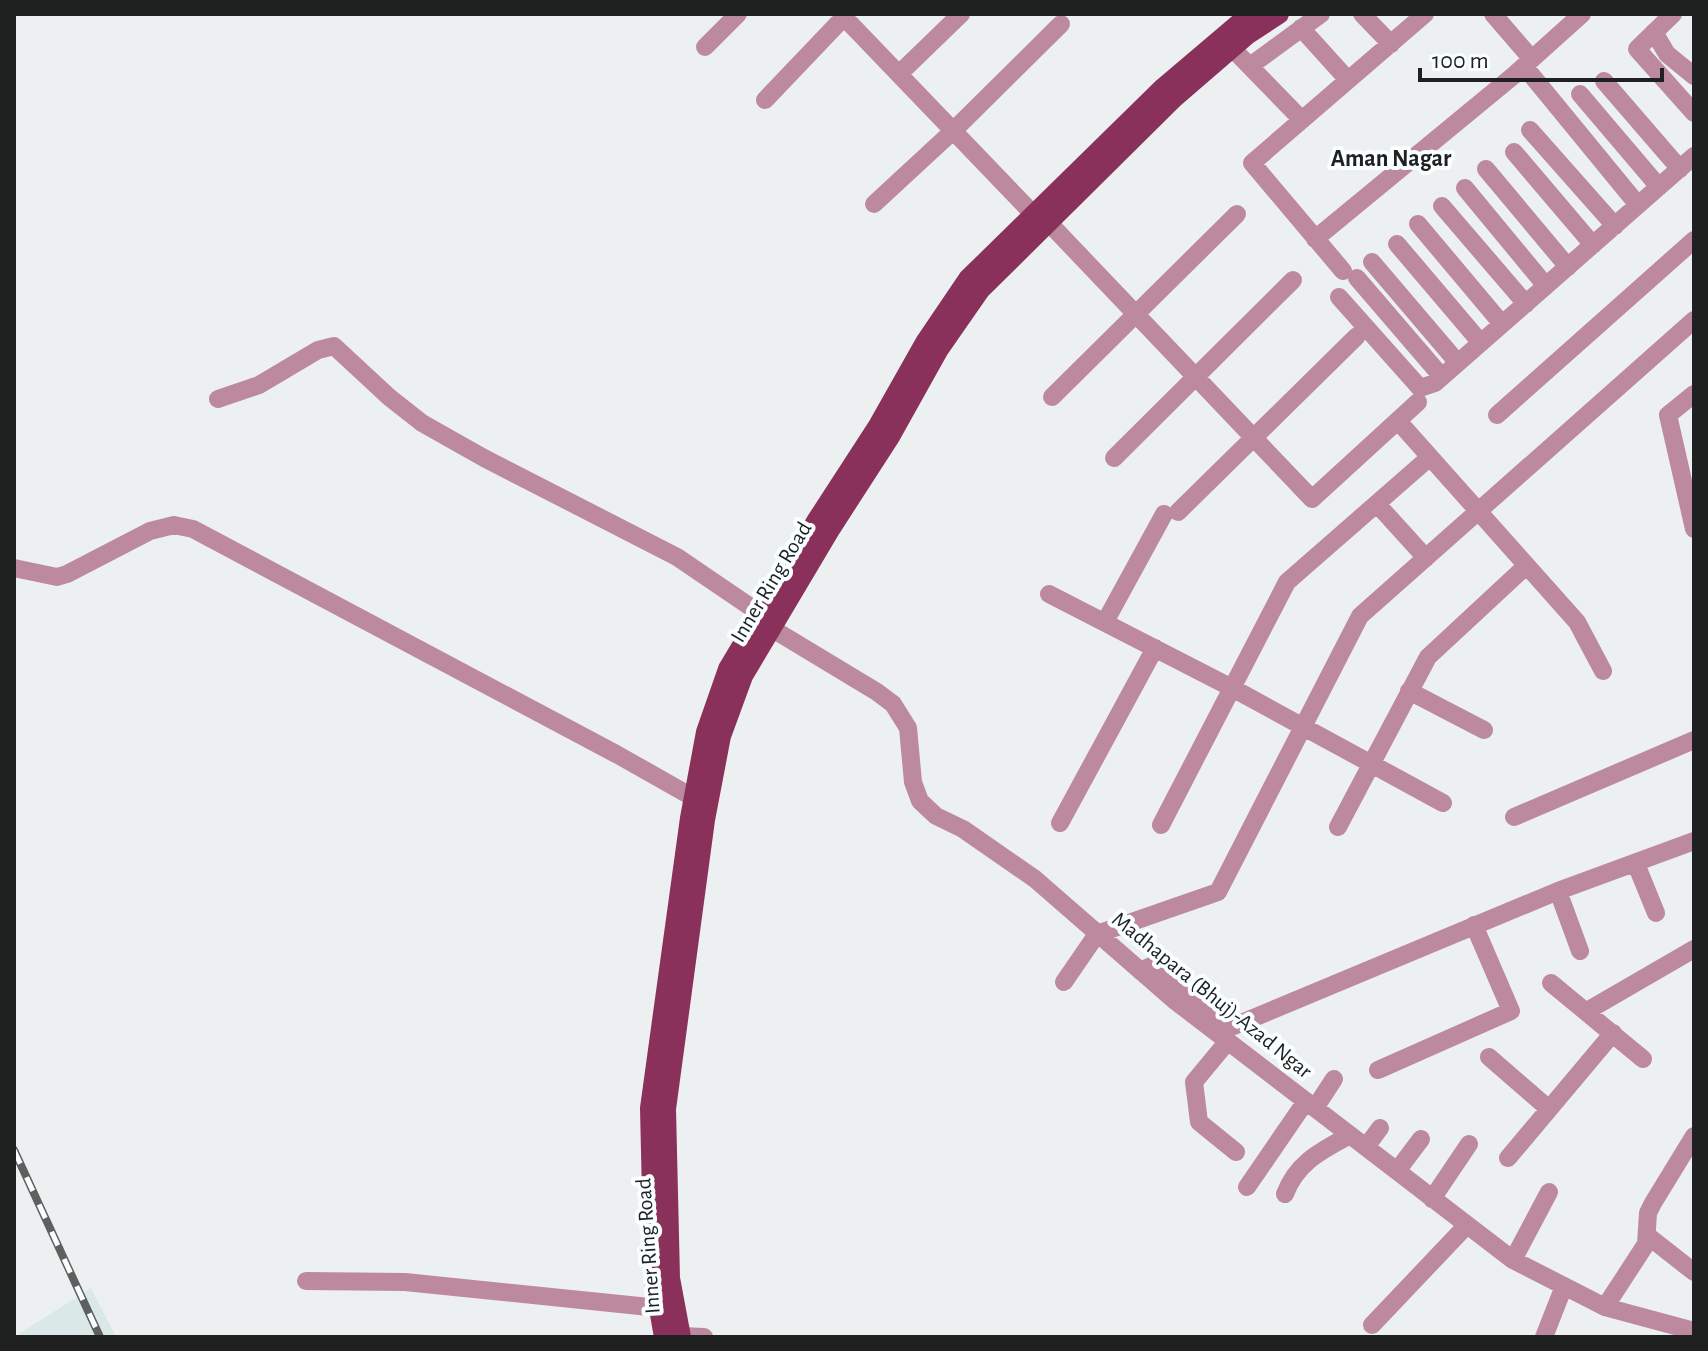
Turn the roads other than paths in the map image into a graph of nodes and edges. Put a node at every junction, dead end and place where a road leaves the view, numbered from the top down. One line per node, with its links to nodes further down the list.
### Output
1 (738, 14): 16 (street)
2 (961, 14): 20 (street)
3 (1250, 14): 39 (main road, Inner Ring Road)
4 (1279, 14): 17 (main road, Inner Ring Road)
5 (1321, 14): 13 (street)
6 (1362, 14): 15 (street)
7 (1425, 14): 15 (street)
8 (1493, 14): 18 (street)
9 (1582, 14): 18 (street)
10 (1673, 14): 14 (street)
11 (844, 15): 20 (street); 25 (street)
12 (1061, 24): 29 (street)
13 (1301, 28): 19 (street); 22 (street)
14 (1654, 32): 21 (street); 26 (street)
15 (1391, 44): 22 (street)
16 (705, 47)
17 (1232, 48): 19 (street); 39 (main road, Inner Ring Road)
18 (1527, 62): 36 (street); 42 (street)
19 (1250, 66): 27 (street)
20 (899, 74): 29 (street)
21 (1694, 76)
22 (1348, 80): 27 (street)
23 (1604, 81): 31 (street)
24 (1580, 94): 33 (street)
25 (765, 100)
26 (1694, 113)
27 (1302, 120): 42 (street)
28 (1530, 130): 41 (street)
29 (953, 131): 35 (street); 39 (street)
30 (1514, 152): 45 (street)
31 (1687, 162): 33 (street)
32 (1486, 169): 47 (street)
33 (1659, 187): 36 (street)
34 (1465, 188): 49 (street)
35 (874, 204)
36 (1638, 205): 41 (street)
37 (1442, 206): 51 (street)
38 (1237, 214): 52 (street)
39 (1042, 219): 52 (street); 76 (main road, Inner Ring Road)
40 (1418, 224): 54 (street)
41 (1615, 226): 45 (street)
42 (1315, 239): 59 (street)
43 (1694, 240): 64 (street)
44 (1397, 244): 56 (street)
45 (1593, 245): 47 (street)
46 (1372, 262): 57 (street)
47 (1568, 267): 49 (street)
48 (1293, 280): 58 (street)
49 (1546, 286): 51 (street)
50 (1339, 297): 59 (street)
51 (1526, 304): 54 (street)
52 (1136, 315): 58 (street); 61 (street)
53 (1694, 320): 70 (street)
54 (1502, 324): 56 (street)
55 (1357, 336): 66 (street)
56 (1481, 343): 57 (street)
57 (1458, 363): 59 (street)
58 (1194, 377): 66 (street); 68 (street)
59 (1442, 377)
60 (1694, 394): 71 (street)
61 (1052, 397)
62 (218, 399): 76 (street, Madhapara (Bhuj)-Azad Ngar)
63 (1418, 402): 65 (street)
64 (1497, 415)
65 (1398, 421): 66 (street); 67 (street)
66 (1251, 438): 77 (street)
67 (1430, 457): 69 (street); 70 (street)
68 (1114, 458)
69 (1377, 504): 72 (street); 80 (street)
70 (1479, 511): 72 (street); 73 (street)
71 (1694, 529)
72 (1426, 558): 82 (street)
73 (1526, 566): 79 (street); 81 (street)
74 (14, 568): 86 (street)
75 (1049, 594): 77 (street)
76 (766, 621): 86 (main road, Inner Ring Road); 97 (street, Madhapara (Bhuj)-Azad Ngar); 136 (main road, Inner Ring Road)
77 (1105, 622): 78 (street)
78 (1155, 648): 80 (street); 89 (street)
79 (1603, 671)
80 (1234, 689): 82 (street); 90 (street)
81 (1409, 691): 83 (street); 85 (street)
82 (1304, 729): 85 (street); 97 (street)
83 (1484, 730)
84 (1694, 740): 88 (street)
85 (1370, 764): 87 (street); 91 (street)
86 (694, 798): 132 (main road, Inner Ring Road)
87 (1443, 803)
88 (1514, 817)
89 (1060, 823)
90 (1161, 825)
91 (1338, 827)
92 (1694, 841): 93 (street)
93 (1636, 864): 94 (street); 95 (street)
94 (1558, 891): 96 (street); 99 (street)
95 (1656, 913)
96 (1474, 925): 100 (street); 108 (street)
97 (1097, 934): 100 (street, Madhapara (Bhuj)-Azad Ngar); 101 (street)
98 (1694, 949): 103 (street)
99 (1580, 951)
100 (1140, 971): 105 (street, Madhapara (Bhuj)-Azad Ngar)
101 (1064, 982)
102 (1551, 983): 103 (street)
103 (1587, 1011): 104 (street)
104 (1613, 1033): 107 (street); 111 (street)
105 (1228, 1041): 110 (street, Madhapara (Bhuj)-Azad Ngar); 118 (street)
106 (1489, 1057): 111 (street)
107 (1643, 1059)
108 (1378, 1070)
109 (1334, 1079): 110 (street)
110 (1311, 1105): 113 (street, Madhapara (Bhuj)-Azad Ngar); 121 (street)
111 (1549, 1109): 119 (street)
112 (1380, 1128): 117 (street)
113 (1350, 1135): 117 (street, Madhapara (Bhuj)-Azad Ngar); 123 (street)
114 (1694, 1136): 126 (street)
115 (1421, 1139): 120 (street)
116 (1469, 1144): 124 (street)
117 (1366, 1147): 120 (street, Madhapara (Bhuj)-Azad Ngar)
118 (1236, 1152)
119 (1508, 1158)
120 (1397, 1171): 124 (street, Madhapara (Bhuj)-Azad Ngar)
121 (1247, 1187)
122 (1549, 1192): 127 (street)
123 (1285, 1194)
124 (1432, 1199): 125 (street, Madhapara (Bhuj)-Azad Ngar)
125 (1467, 1225): 127 (street, Madhapara (Bhuj)-Azad Ngar); 133 (street)
126 (1648, 1236): 128 (street); 131 (street)
127 (1513, 1260): 130 (street, Madhapara (Bhuj)-Azad Ngar)
128 (1692, 1265)
129 (306, 1281): 132 (street)
130 (1564, 1286): 131 (street, Madhapara (Bhuj)-Azad Ngar); 138 (street)
131 (1605, 1307): 134 (street, Madhapara (Bhuj)-Azad Ngar)
132 (659, 1308): 135 (main road, Inner Ring Road)
133 (1372, 1325)
134 (1694, 1332): 139 (street)
135 (664, 1337)
136 (681, 1337): 137 (street)
137 (704, 1337)
138 (1544, 1337)
139 (1684, 1337)

